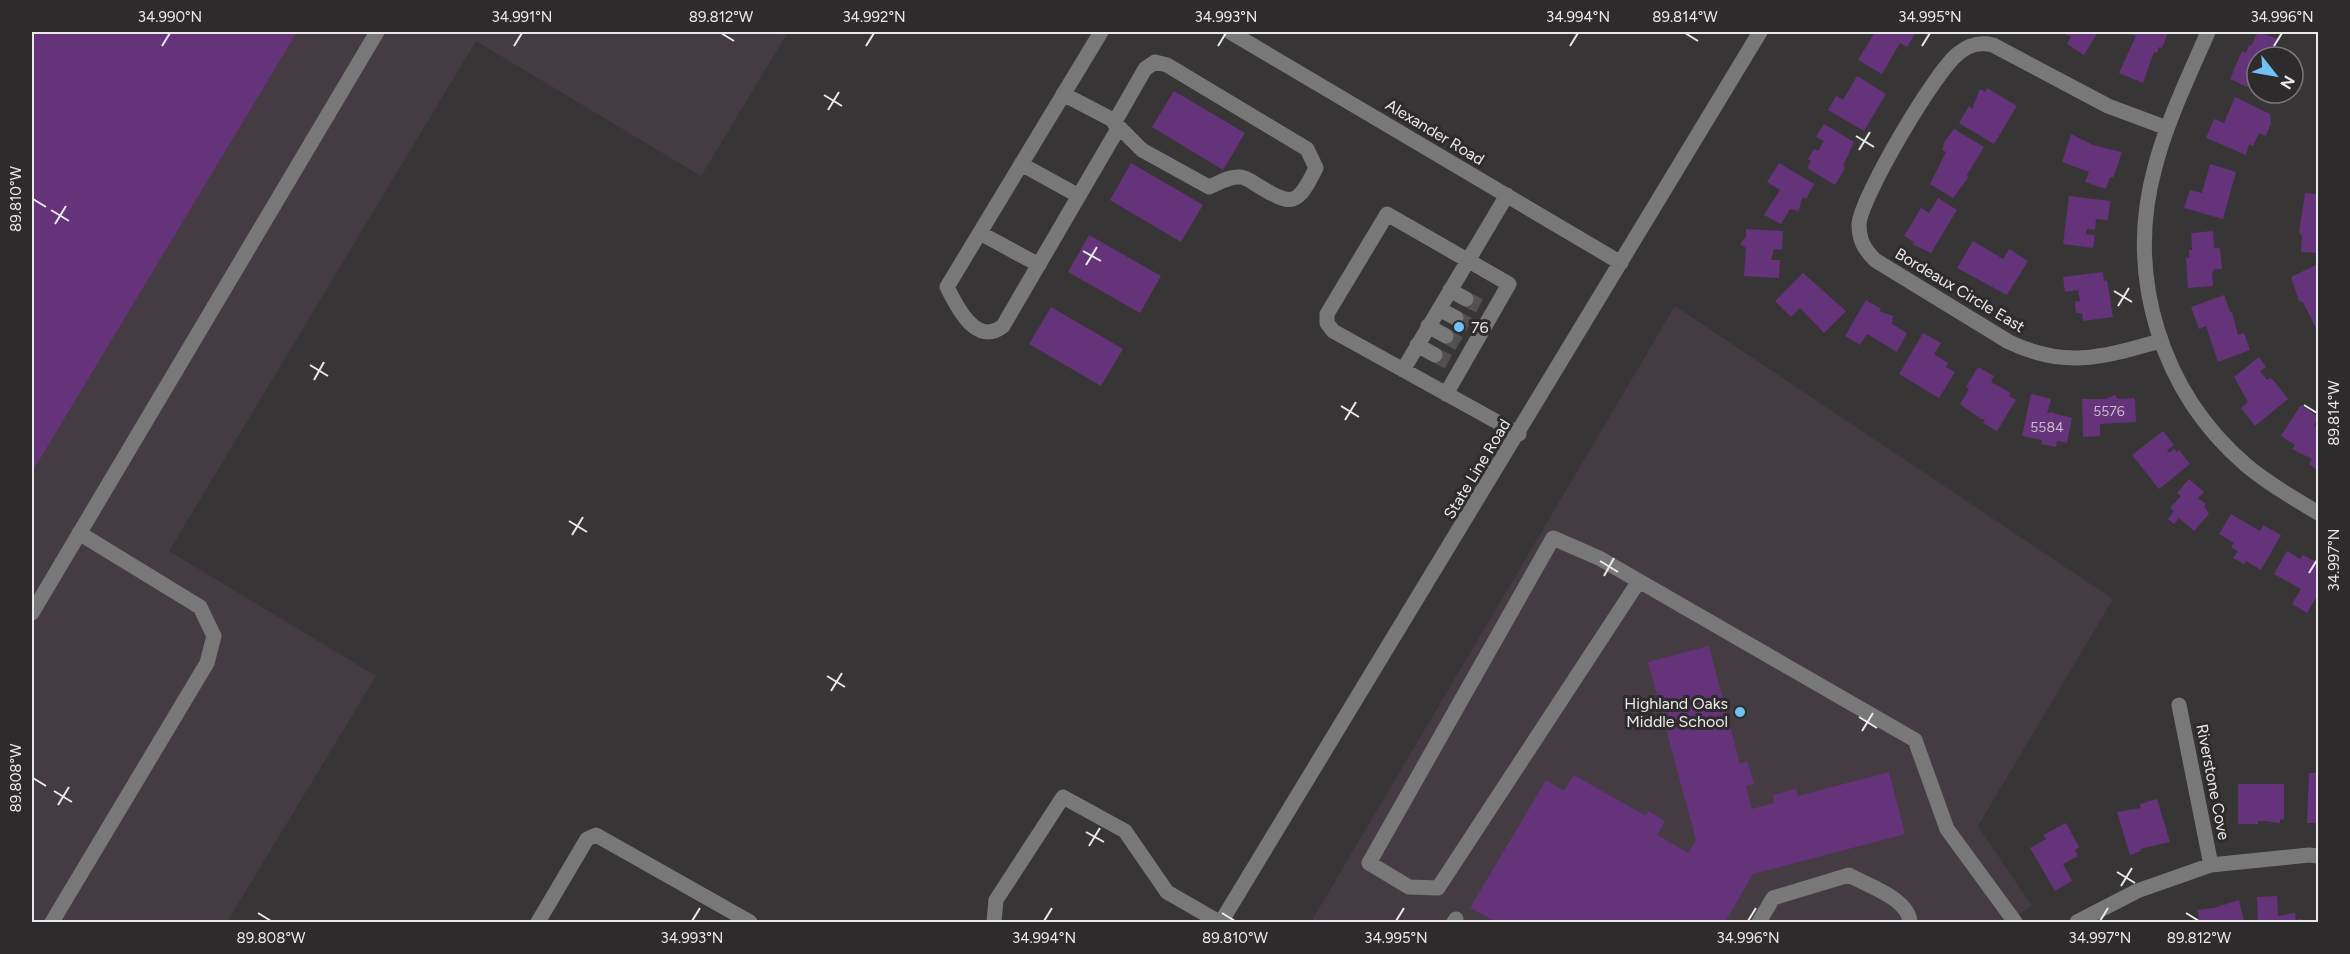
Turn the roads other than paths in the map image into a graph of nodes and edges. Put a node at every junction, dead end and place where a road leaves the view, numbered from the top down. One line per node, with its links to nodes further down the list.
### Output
1 (378, 32): 29 (street)
2 (1101, 32): 6 (street)
3 (1230, 32): 10 (street, Alexander Road)
4 (1760, 32): 14 (street, State Line Road)
5 (2208, 32): 7 (street)
6 (1063, 94): 8 (street); 9 (street)
7 (2167, 128): 22 (street); 22 (street, Bordeaux Circle East)
8 (1121, 129): 8 (street); 11 (street)
9 (1021, 164): 11 (street); 12 (street)
10 (1507, 195): 13 (street); 14 (street, Alexander Road)
11 (1078, 196): 15 (street)
12 (980, 233): 15 (street); 15 (street)
13 (1468, 260): 16 (street); 25 (street); 26 (street)
14 (1621, 263): 27 (street, State Line Road)
15 (1039, 265)
16 (1450, 290): 17 (street); 18 (street)
17 (1466, 299)
18 (1439, 309): 19 (street); 20 (street)
19 (1456, 318)
20 (1428, 326): 21 (street); 23 (street)
21 (1446, 336)
22 (2160, 341): 28 (street)
23 (1417, 345): 24 (street); 25 (street)
24 (1435, 355)
25 (1402, 370): 26 (street)
26 (1446, 394): 27 (street)
27 (1519, 434): 39 (street, State Line Road)
28 (2319, 513)
29 (80, 533): 31 (street); 35 (street)
30 (1639, 581): 30 (street); 42 (street)
31 (32, 613)
32 (2179, 705): 34 (street, Riverstone Cove)
33 (2319, 856): 34 (street)
34 (2211, 866): 43 (street)
35 (52, 922)
36 (538, 922): 37 (street)
37 (750, 922)
38 (994, 922): 39 (street)
39 (1220, 922)
40 (1759, 922): 41 (street)
41 (1910, 922)
42 (2015, 922)
43 (2077, 922)

